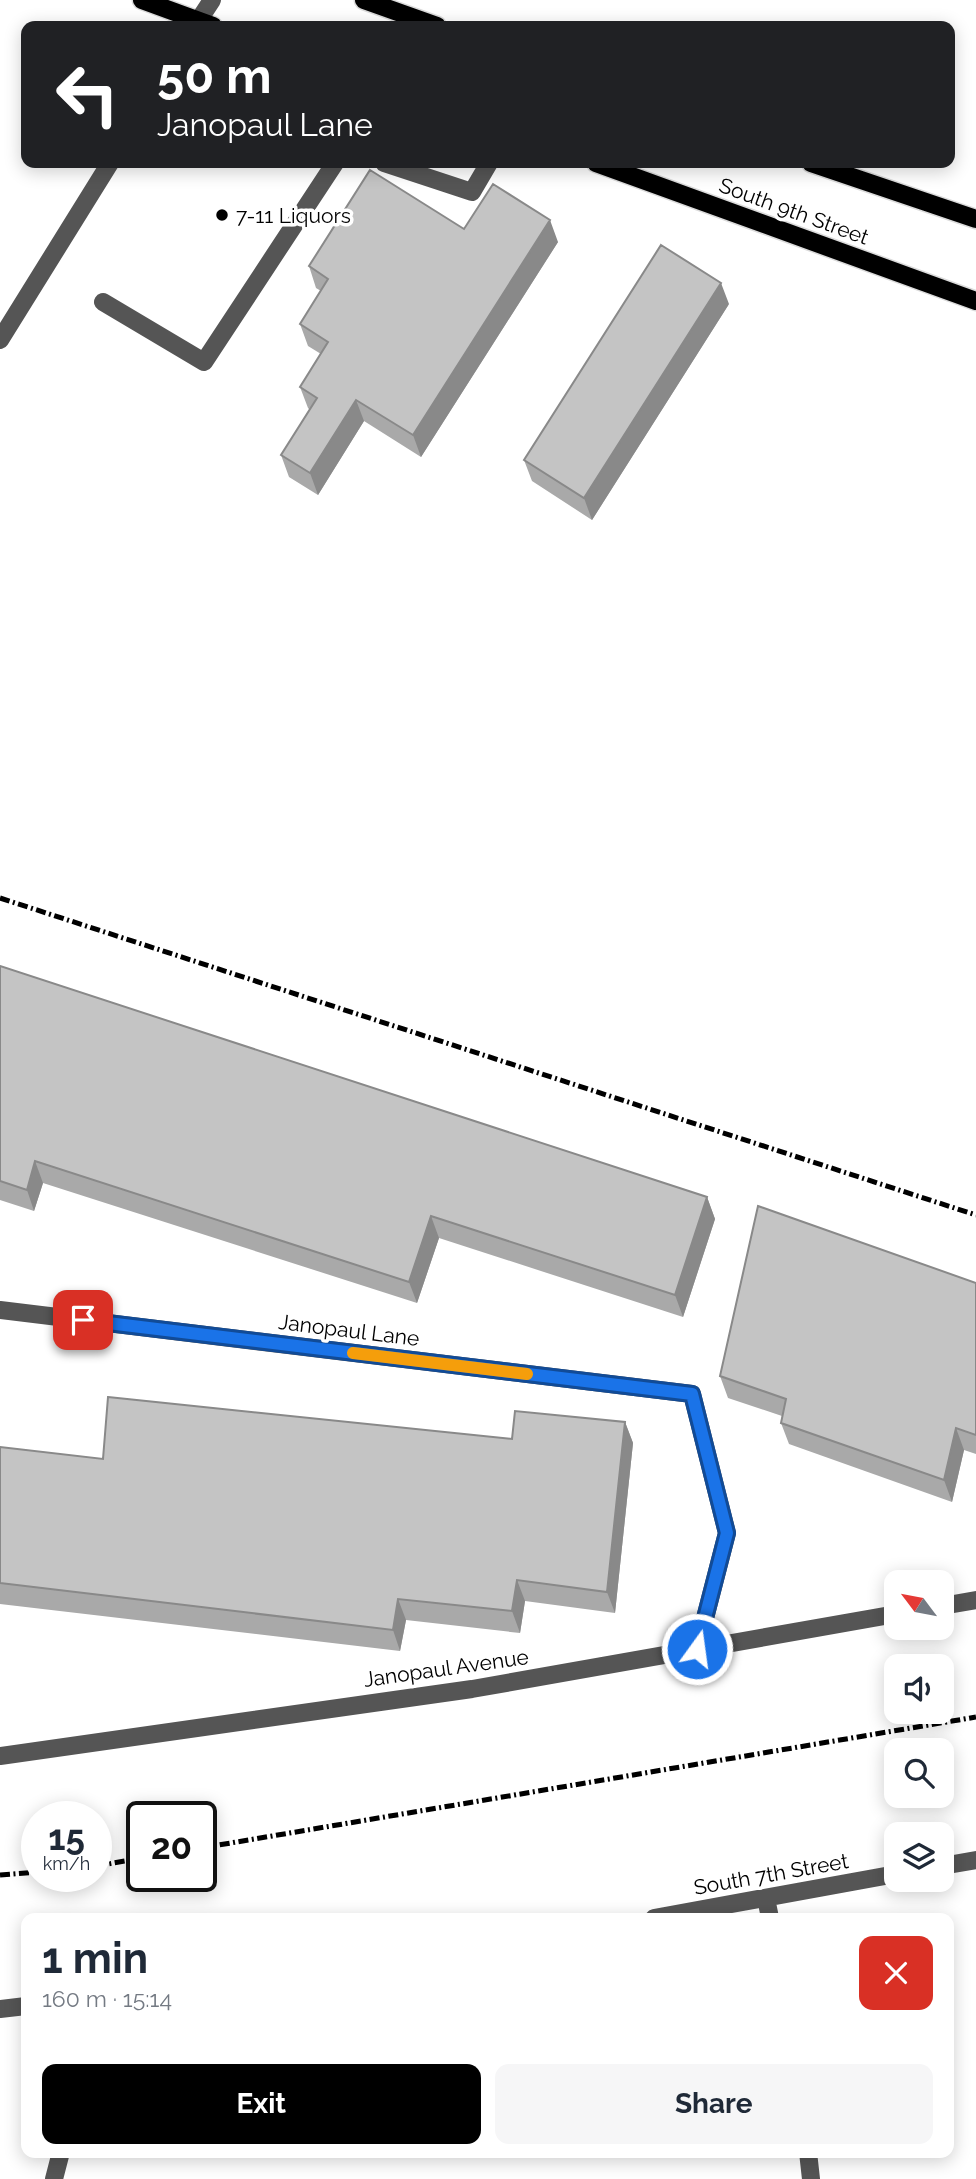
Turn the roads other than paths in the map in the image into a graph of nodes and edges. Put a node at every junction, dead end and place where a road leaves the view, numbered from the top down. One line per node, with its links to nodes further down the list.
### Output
1 (142, 0): 4 (main road)
2 (212, 0): 5 (street)
3 (364, 0): 6 (main road)
4 (194, 21)
5 (203, 21)
6 (423, 21)
7 (107, 168): 16 (street)
8 (332, 168): 15 (street)
9 (399, 168): 10 (street)
10 (486, 168)
11 (610, 168): 14 (main road, South 9th Street)
12 (826, 168): 13 (main road)
13 (976, 219)
14 (976, 301)
15 (103, 302)
16 (0, 340)
17 (0, 1310): 21 (street, Janopaul Lane)
18 (976, 1600): 19 (street)
19 (954, 1604)
20 (884, 1616): 21 (street, Janopaul Avenue)
21 (697, 1649): 22 (street, Janopaul Avenue)
22 (0, 1756)
23 (976, 1860): 24 (street)
24 (954, 1864)
25 (884, 1876): 26 (street, South 7th Street)
26 (766, 1898): 27 (street, South 7th Street); 28 (street)
27 (682, 1913)
28 (769, 1913)
29 (21, 2007): 30 (street)
30 (0, 2009)
31 (59, 2158): 33 (street)
32 (809, 2158): 34 (street)
33 (54, 2179)
34 (811, 2179)

